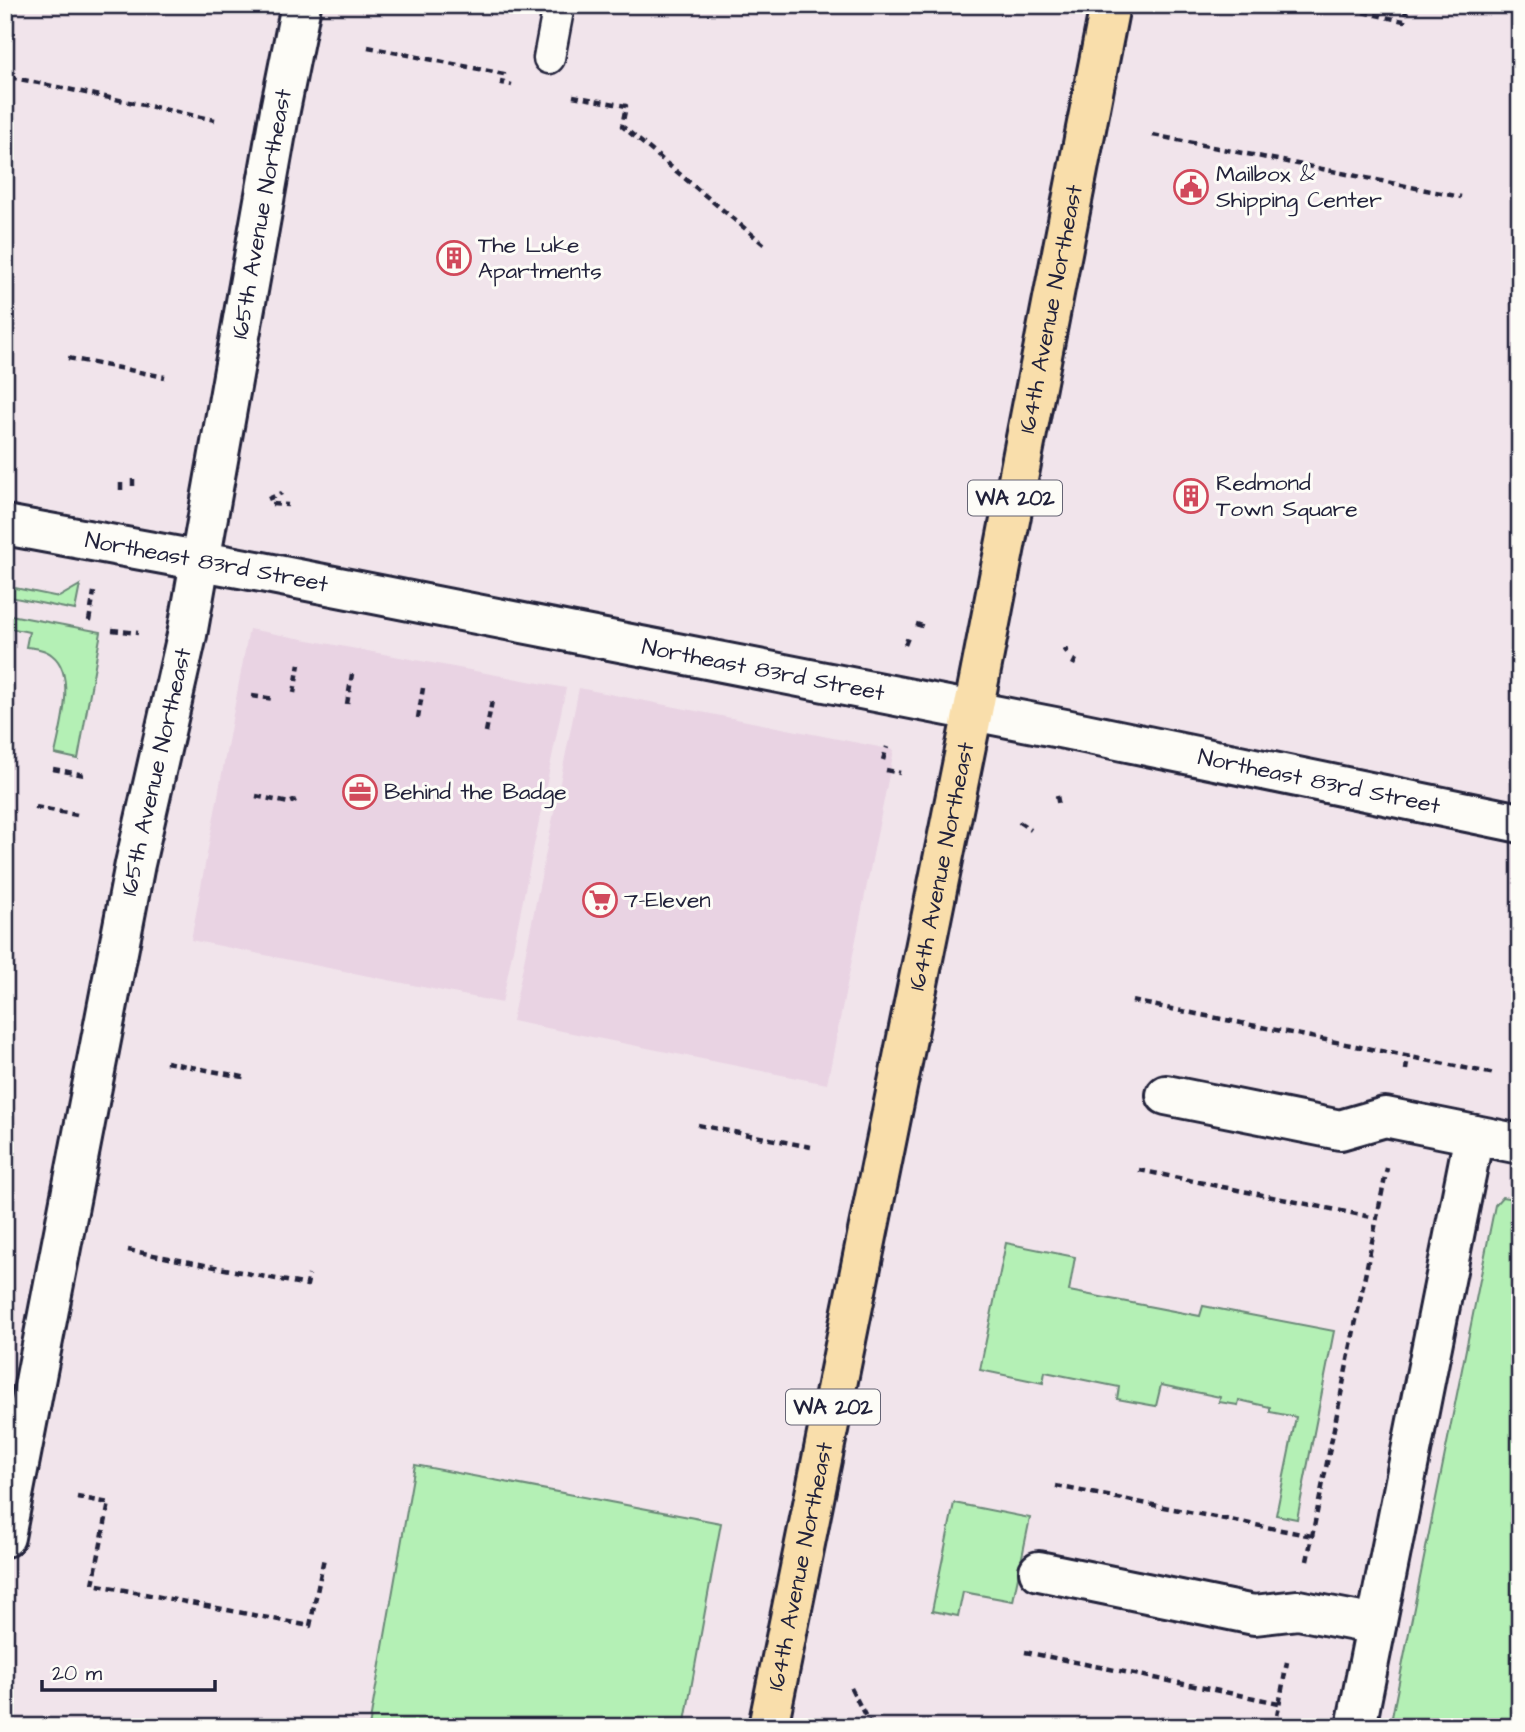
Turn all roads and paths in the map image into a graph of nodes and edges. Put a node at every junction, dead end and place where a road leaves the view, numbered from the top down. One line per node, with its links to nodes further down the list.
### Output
1 (301, 5): 26 (street, 165th Avenue Northeast)
2 (559, 5): 7 (lane)
3 (1110, 5): 45 (main road, 164th Avenue Northeast / WA 202)
4 (1328, 5): 5 (path)
5 (1407, 5)
6 (368, 47): 9 (path)
7 (549, 58)
8 (10, 77): 11 (path)
9 (516, 85)
10 (571, 96): 14 (path)
11 (215, 120)
12 (1153, 135): 13 (path)
13 (1461, 197)
14 (766, 246)
15 (68, 358): 16 (path)
16 (165, 377)
17 (133, 475): 19 (path)
18 (121, 479): 20 (path)
19 (133, 486)
20 (121, 489)
21 (282, 492): 22 (path)
22 (268, 499)
23 (272, 504): 24 (path)
24 (288, 505)
25 (5, 525): 26 (street, Northeast 83rd Street)
26 (200, 561): 45 (street, Northeast 83rd Street); 80 (street, 165th Avenue Northeast)
27 (96, 580): 28 (path)
28 (89, 621)
29 (916, 624): 30 (path)
30 (925, 627)
31 (112, 631): 32 (path)
32 (139, 633)
33 (909, 635): 34 (path)
34 (905, 645)
35 (1076, 659): 37 (path)
36 (299, 664): 40 (path)
37 (1073, 665)
38 (352, 674): 44 (path)
39 (423, 688): 46 (path)
40 (294, 693)
41 (252, 696): 42 (path)
42 (275, 699)
43 (492, 701): 47 (path)
44 (347, 704)
45 (973, 711): 61 (street, Northeast 83rd Street); 88 (main road, 164th Avenue Northeast / WA 202)
46 (418, 718)
47 (486, 732)
48 (887, 747): 49 (path)
49 (883, 760)
50 (52, 769): 53 (path)
51 (886, 770): 52 (path)
52 (900, 773)
53 (84, 775)
54 (256, 796): 56 (path)
55 (1057, 796): 57 (path)
56 (296, 800)
57 (1059, 806)
58 (34, 807): 59 (path)
59 (76, 815)
60 (1019, 821): 62 (path)
61 (1520, 823)
62 (1031, 830)
63 (1132, 1001): 65 (path)
64 (166, 1062): 66 (path)
65 (1495, 1074)
66 (248, 1078)
67 (1167, 1096): 69 (street)
68 (698, 1125): 71 (path)
69 (1474, 1135): 70 (street); 84 (street)
70 (1520, 1144)
71 (811, 1147)
72 (1388, 1159): 74 (path)
73 (1139, 1170): 74 (path)
74 (1376, 1218): 79 (path)
75 (128, 1250): 76 (path)
76 (309, 1275)
77 (1056, 1486): 79 (path)
78 (77, 1497): 81 (path)
79 (1312, 1536): 83 (path)
80 (5, 1537)
81 (324, 1558)
82 (1039, 1571): 83 (street)
83 (1298, 1609): 84 (street); 87 (path)
84 (1376, 1625): 91 (street)
85 (1025, 1652): 87 (path)
86 (851, 1688): 89 (path)
87 (1279, 1703): 90 (path)
88 (768, 1727)
89 (871, 1727)
90 (1275, 1727)
91 (1356, 1727)

